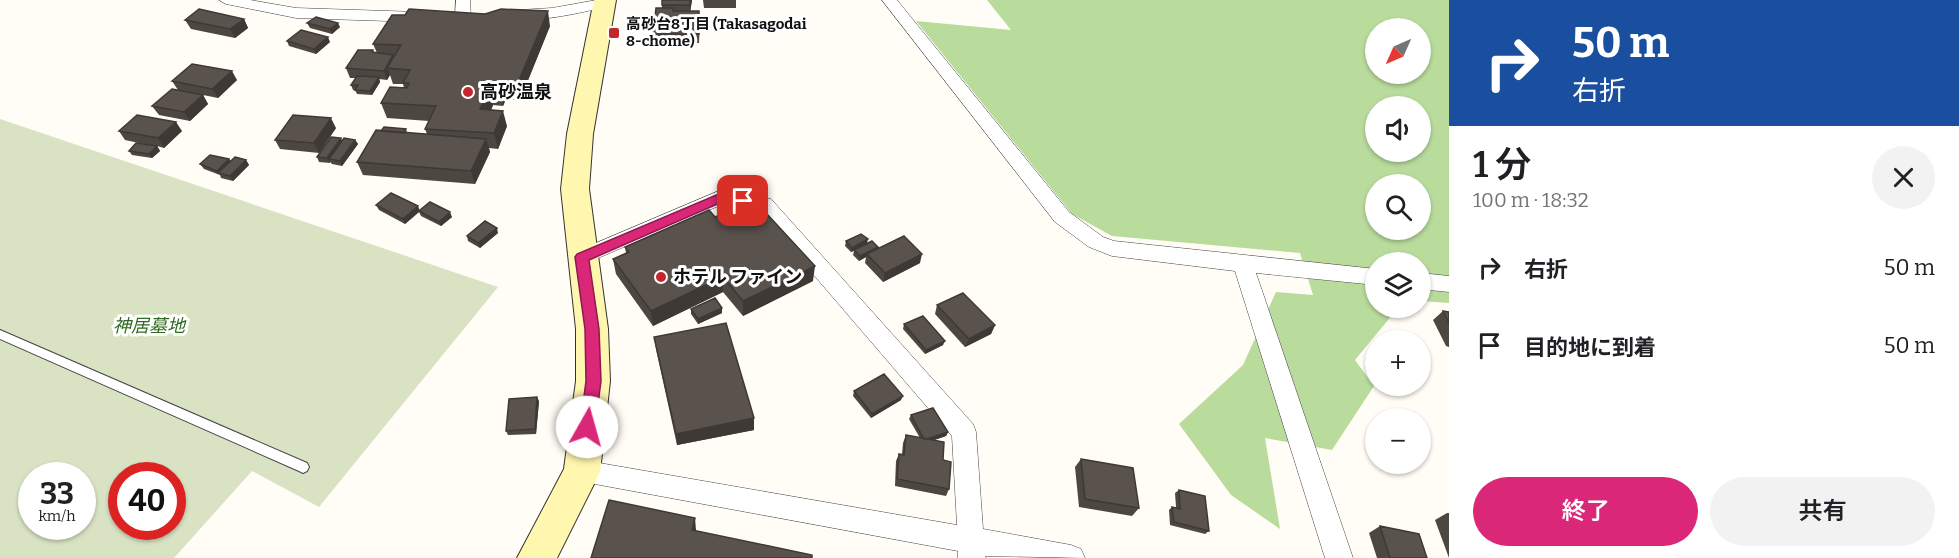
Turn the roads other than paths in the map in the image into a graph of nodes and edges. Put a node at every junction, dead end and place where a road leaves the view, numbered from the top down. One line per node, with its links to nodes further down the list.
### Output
1 (226, 0): 2 (street)
2 (463, 0)
3 (889, 0): 7 (street)
4 (605, 2): 5 (street); 6 (street)
5 (507, 16)
6 (582, 257): 13 (street); 14 (street)
7 (1243, 264): 8 (street); 17 (street)
8 (1365, 276)
9 (1431, 282): 10 (street)
10 (1449, 284)
11 (0, 334): 12 (lane)
12 (303, 467)
13 (582, 472): 14 (street); 15 (street)
14 (972, 548): 16 (street)
15 (536, 558)
16 (1071, 558)
17 (1339, 558)

